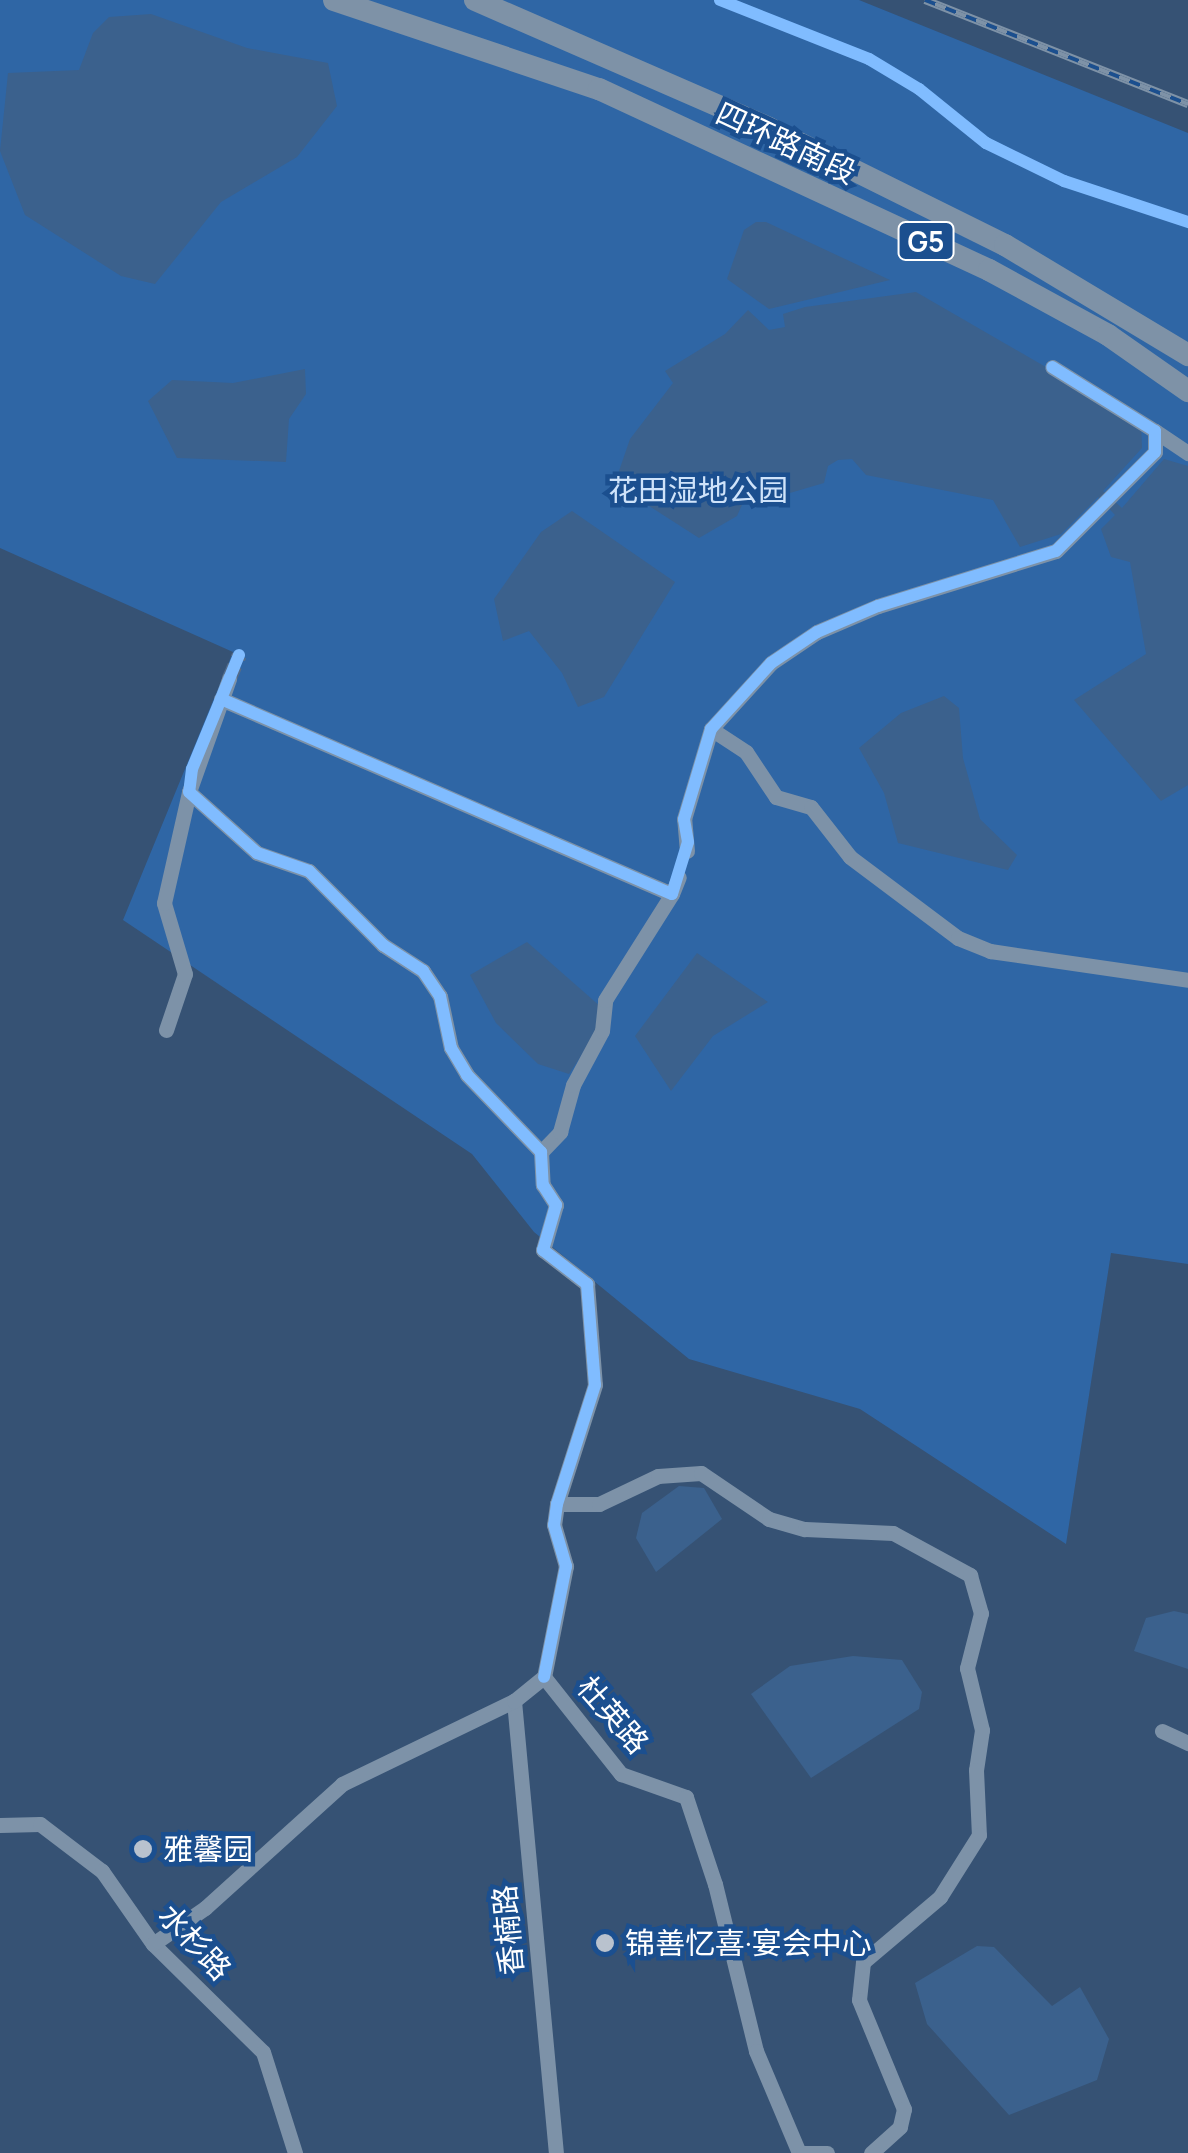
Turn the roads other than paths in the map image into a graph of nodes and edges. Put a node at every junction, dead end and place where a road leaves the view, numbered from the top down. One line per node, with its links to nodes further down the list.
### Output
1 (334, 0): 5 (highway, 四环路南段 / G5)
2 (474, 0): 3 (highway, 四环路南段 / G5)
3 (1188, 354)
4 (1052, 367): 6 (street)
5 (1188, 391)
6 (1155, 431): 7 (street); 10 (street)
7 (1188, 453)
8 (229, 679): 9 (street)
9 (221, 699): 11 (street); 14 (street)
10 (711, 729): 12 (street); 15 (street)
11 (189, 792): 16 (street); 17 (street)
12 (686, 851)
13 (679, 877): 14 (street)
14 (672, 894): 17 (street)
15 (1188, 980)
16 (166, 1030)
17 (541, 1152): 18 (street)
18 (557, 1504): 19 (street); 29 (street)
19 (544, 1677): 20 (street, 杜英路); 27 (street, 杜英路)
20 (514, 1701): 24 (street, 杜英路); 26 (street, 香楠路)
21 (1162, 1731): 22 (street)
22 (1188, 1743)
23 (0, 1825): 24 (street, 水杉路)
24 (153, 1944): 25 (street, 水杉路)
25 (295, 2153)
26 (556, 2153)
27 (801, 2153): 28 (street)
28 (827, 2153)
29 (871, 2153)

